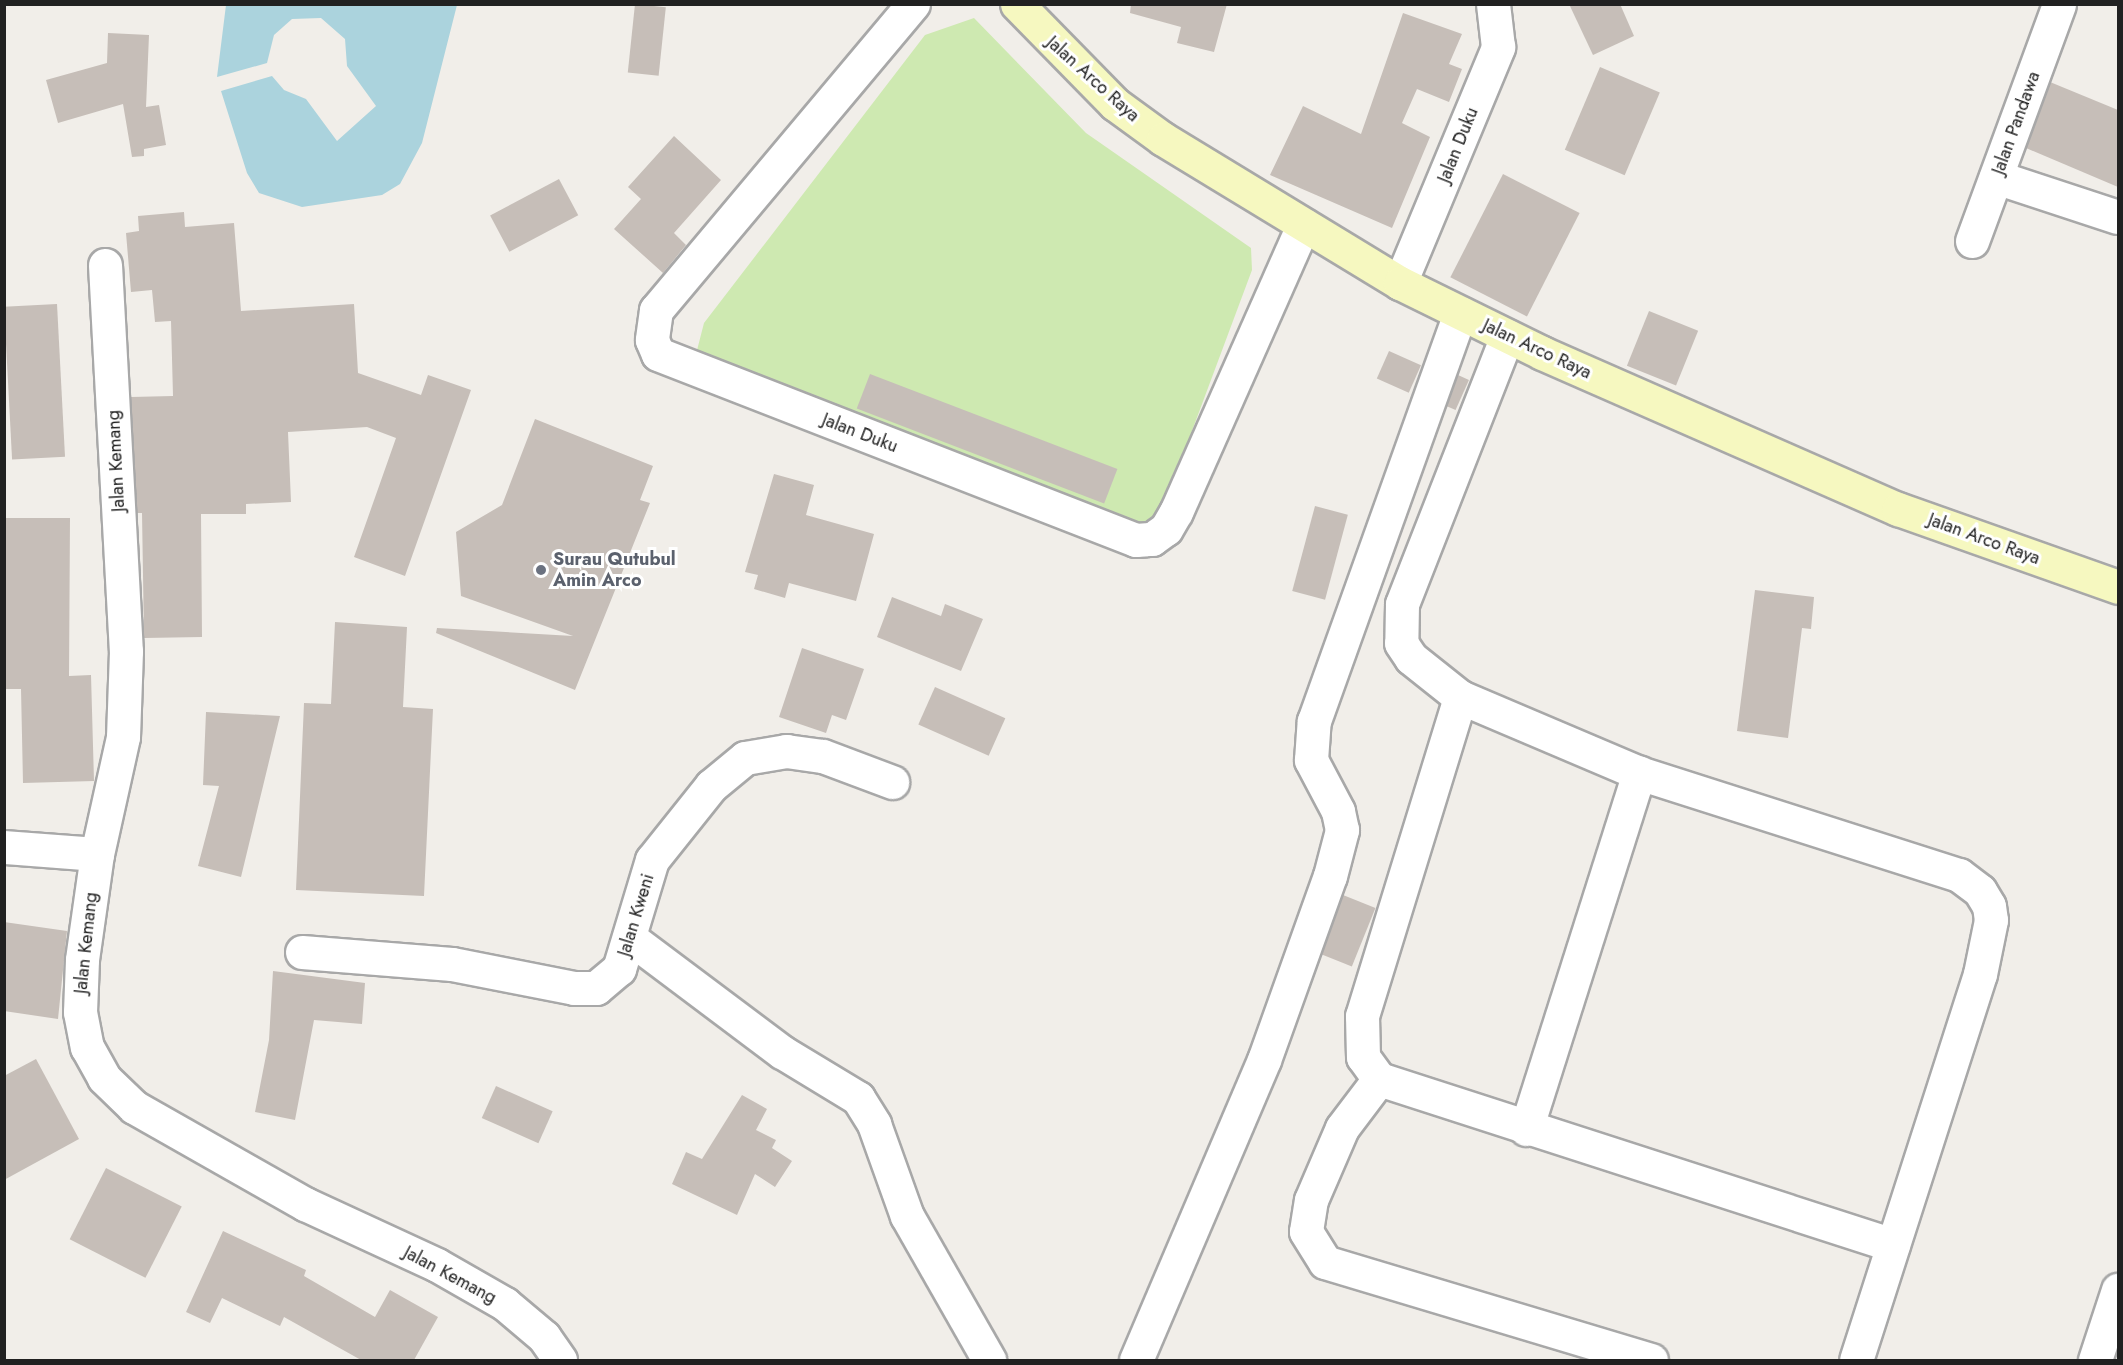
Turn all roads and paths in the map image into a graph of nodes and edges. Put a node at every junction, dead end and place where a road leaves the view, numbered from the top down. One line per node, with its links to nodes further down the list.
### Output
1 (913, 4): 7 (street, Jalan Duku)
2 (1017, 4): 7 (main road, Jalan Arco Raya)
3 (1493, 4): 10 (street, Jalan Duku)
4 (2059, 4): 5 (street, Jalan Pandawa)
5 (1996, 177): 6 (street); 8 (street, Jalan Pandawa)
6 (2118, 217)
7 (1302, 225): 10 (main road, Jalan Arco Raya)
8 (1972, 242)
9 (105, 265): 18 (street, Jalan Kemang)
10 (1400, 283): 11 (main road, Jalan Arco Raya)
11 (1460, 313): 12 (main road, Jalan Arco Raya); 27 (street)
12 (1507, 336): 13 (main road, Jalan Arco Raya); 14 (street)
13 (2118, 587)
14 (1460, 696): 15 (street); 21 (street)
15 (1640, 773): 22 (street); 23 (street)
16 (892, 782): 19 (street, Jalan Kweni)
17 (4, 847): 18 (street)
18 (97, 854): 25 (street, Jalan Kemang)
19 (630, 939): 20 (street, Jalan Kweni); 26 (street)
20 (302, 952)
21 (1379, 1079): 22 (street); 28 (street)
22 (1526, 1129): 23 (street)
23 (1893, 1245): 29 (street)
24 (2118, 1290): 30 (street)
25 (560, 1360)
26 (989, 1360)
27 (1136, 1360)
28 (1651, 1360)
29 (1856, 1360)
30 (2095, 1360)

